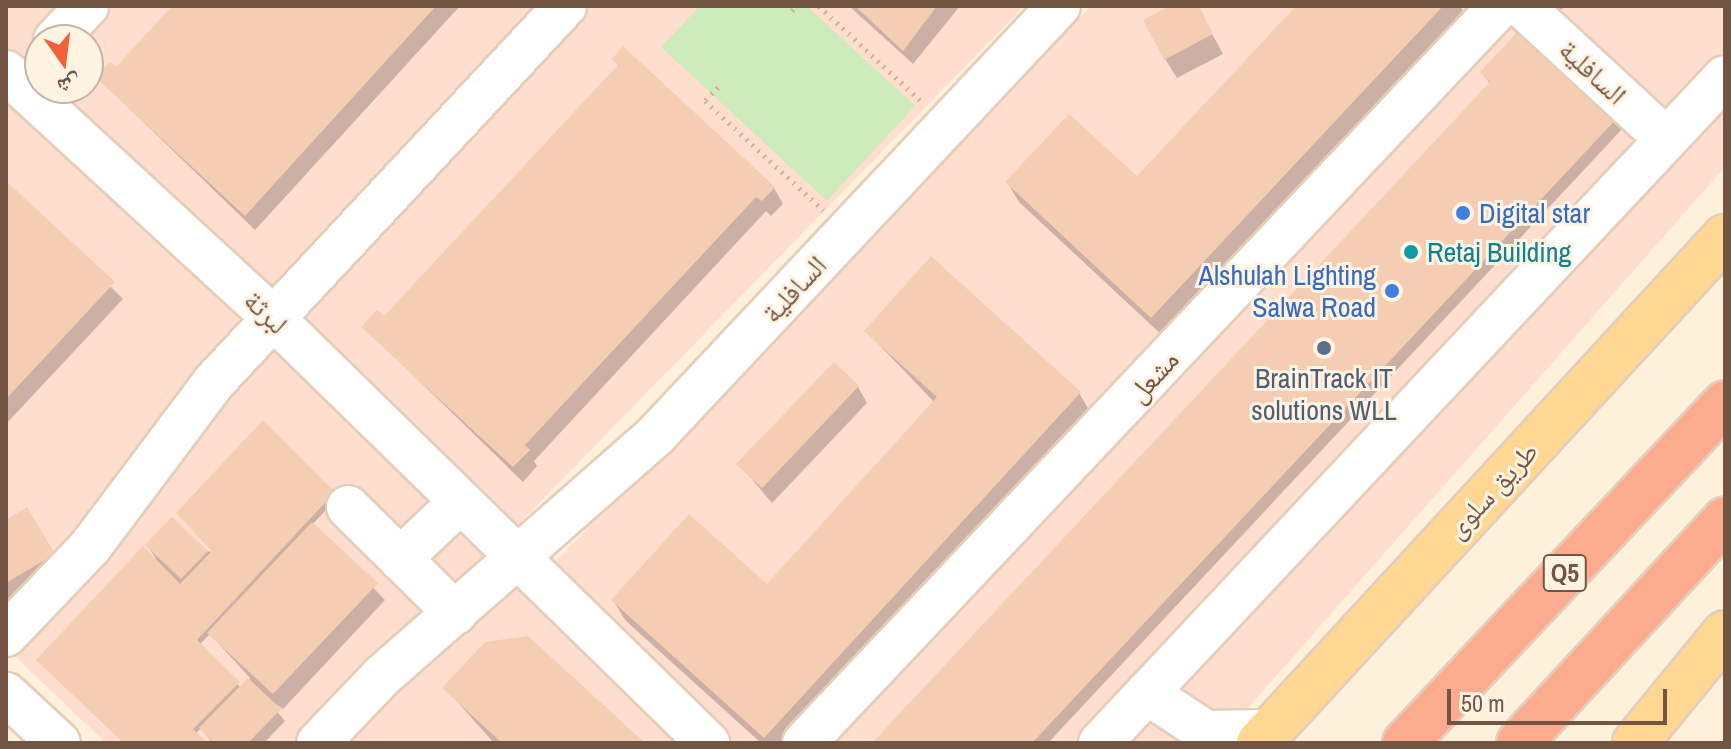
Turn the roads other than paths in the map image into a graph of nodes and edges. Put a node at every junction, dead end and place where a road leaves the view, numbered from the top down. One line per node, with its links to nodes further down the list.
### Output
1 (87, 6): 6 (street)
2 (565, 6): 12 (street)
3 (1059, 6): 18 (street, السافلية)
4 (1500, 6): 30 (street, مشعل)
5 (1522, 6): 9 (street, السافلية)
6 (70, 24)
7 (21, 70): 12 (street, لبرثة)
8 (1725, 77): 9 (street)
9 (1665, 138): 23 (street)
10 (1725, 201): 11 (main road)
11 (1712, 252): 26 (main road, طريق سلوى)
12 (272, 317): 14 (street, لبرثة); 21 (street)
13 (1725, 403): 32 (highway, Q5)
14 (459, 503): 17 (street); 18 (street, لبرثة)
15 (348, 507): 17 (street)
16 (1725, 520): 33 (highway)
17 (400, 559): 19 (street)
18 (517, 560): 19 (street); 29 (street, لبرثة)
19 (455, 613): 28 (street)
20 (1725, 633): 34 (main road)
21 (6, 635)
22 (1725, 675): 35 (main road)
23 (1147, 693): 25 (street); 31 (street)
24 (6, 694): 27 (street)
25 (1188, 734): 26 (street)
26 (1264, 737)
27 (59, 743)
28 (318, 743)
29 (708, 743)
30 (804, 743)
31 (1100, 743)
32 (1405, 743)
33 (1519, 743)
34 (1635, 743)
35 (1658, 743)

